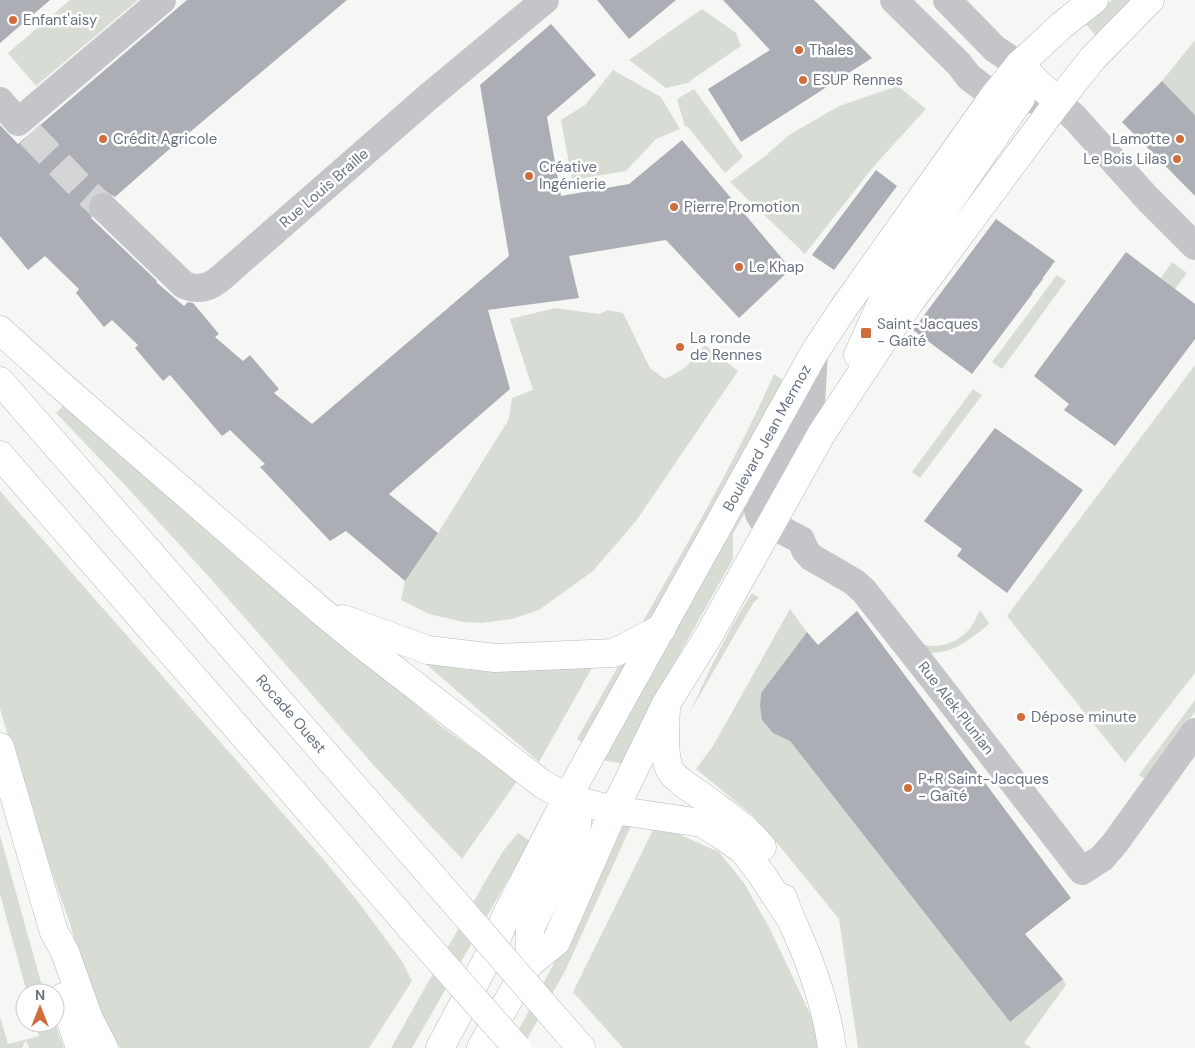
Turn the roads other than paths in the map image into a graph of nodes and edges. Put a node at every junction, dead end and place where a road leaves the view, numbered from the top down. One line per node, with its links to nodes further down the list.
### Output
1 (162, 0): 10 (street)
2 (545, 0): 12 (street, Rue Louis Braille)
3 (894, 0): 8 (street)
4 (947, 0): 7 (street)
5 (1094, 0): 7 (main road, Boulevard Jean Mermoz)
6 (1150, 0): 11 (main road)
7 (1019, 65): 8 (main road, Boulevard Jean Mermoz); 9 (main road); 11 (main road)
8 (994, 96): 9 (street); 15 (main road, Boulevard Jean Mermoz)
9 (1021, 98): 11 (street); 17 (main road)
10 (0, 101)
11 (1058, 102): 13 (street); 17 (main road)
12 (103, 207)
13 (1195, 246)
14 (0, 330): 20 (main road)
15 (814, 353): 19 (street); 21 (main road, Boulevard Jean Mermoz)
16 (0, 381): 31 (main road, Rocade Ouest, bridge)
17 (822, 433): 19 (main road)
18 (0, 455): 37 (main road, bridge)
19 (771, 524): 22 (main road); 23 (street, Rue Alek Plunian)
20 (321, 611): 21 (main road); 25 (main road)
21 (662, 628): 25 (main road, Boulevard Jean Mermoz)
22 (666, 704): 26 (main road); 27 (main road)
23 (1195, 732)
24 (0, 748): 29 (main road)
25 (567, 798): 26 (main road); 28 (main road, Boulevard Jean Mermoz); 30 (main road)
26 (614, 810): 27 (main road); 30 (main road)
27 (788, 914): 38 (main road)
28 (506, 916): 34 (main road); 35 (main road)
29 (54, 932): 32 (main road); 33 (main road)
30 (528, 964): 36 (main road)
31 (575, 1040)
32 (80, 1048)
33 (104, 1048)
34 (420, 1048)
35 (440, 1048)
36 (481, 1048)
37 (517, 1048)
38 (832, 1048)

